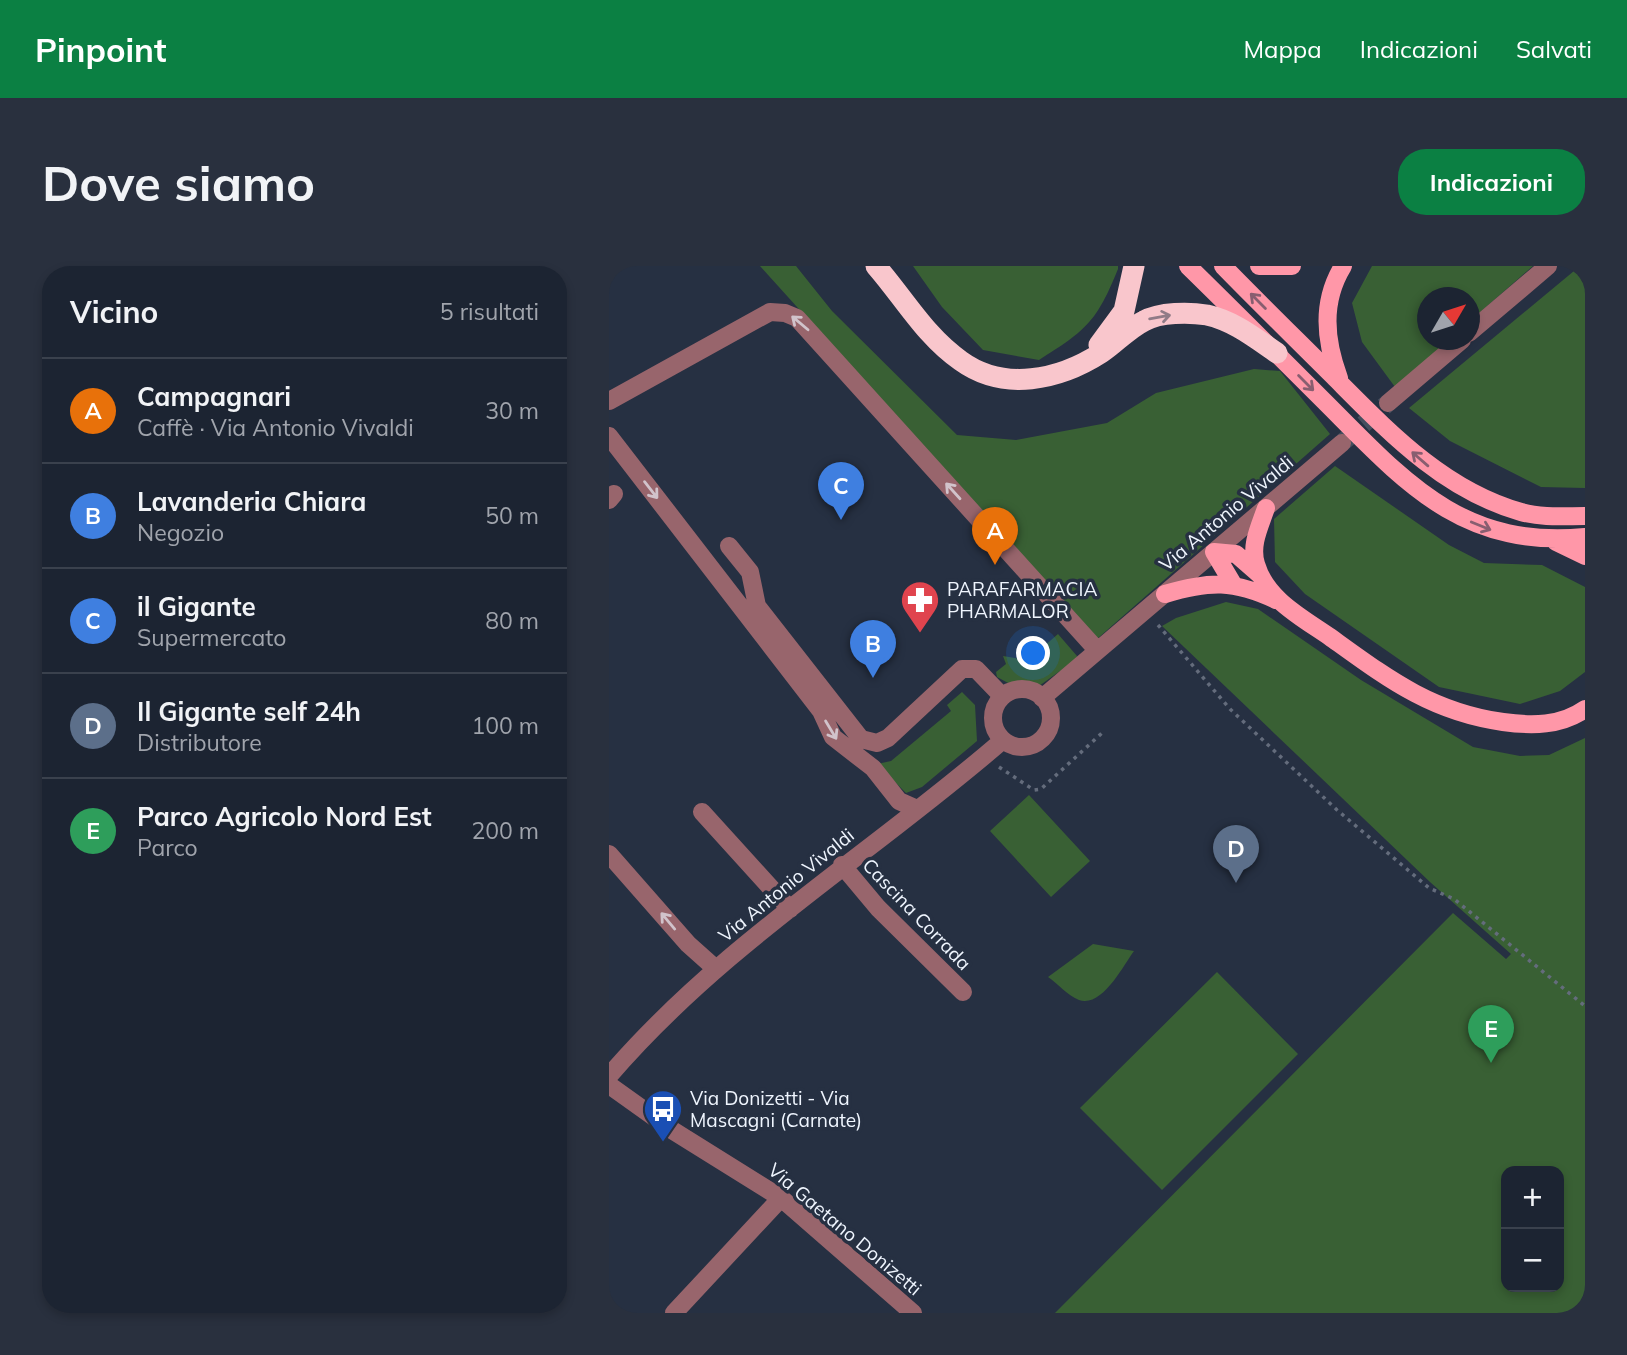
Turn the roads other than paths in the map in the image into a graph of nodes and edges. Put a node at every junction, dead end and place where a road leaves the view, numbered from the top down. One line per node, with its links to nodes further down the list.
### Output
1 (876, 266): 10 (highway)
2 (886, 266): 10 (highway)
3 (1134, 266): 14 (highway)
4 (1188, 266): 13 (main road)
5 (1223, 266): 15 (main road, one-way to 5)
6 (1259, 266): 7 (main road)
7 (1292, 266)
8 (1343, 266): 15 (main road)
9 (1548, 266): 11 (street)
10 (897, 290): 14 (highway)
11 (1480, 324)
12 (1450, 350): 17 (street)
13 (1277, 354): 14 (highway, one-way to 13); 23 (main road, one-way to 23)
14 (1081, 364)
15 (1341, 384): 21 (main road, one-way to 15)
16 (609, 401): 31 (street, one-way to 16)
17 (1388, 403)
18 (609, 436): 36 (street, one-way to 36)
19 (1342, 443): 20 (street, Via Antonio Vivaldi)
20 (1266, 508): 25 (street, Via Antonio Vivaldi); 27 (main road)
21 (1585, 516)
22 (1585, 537): 23 (main road)
23 (1547, 540): 26 (main road)
24 (729, 546): 32 (street)
25 (1214, 552): 27 (main road); 28 (main road); 29 (street, Via Antonio Vivaldi)
26 (1585, 556)
27 (1260, 575): 30 (main road)
28 (1233, 584): 29 (main road); 30 (main road)
29 (1165, 594): 31 (street, Via Antonio Vivaldi)
30 (1281, 602): 34 (main road)
31 (1097, 650): 33 (street, Via Antonio Vivaldi)
32 (1002, 696): 33 (street); 35 (street)
33 (1042, 698): 35 (street)
34 (1585, 709)
35 (1003, 740): 36 (street, Via Antonio Vivaldi)
36 (917, 809): 39 (street, Via Antonio Vivaldi)
37 (702, 812): 40 (street)
38 (609, 854): 41 (street, one-way to 38)
39 (842, 865): 40 (street, Via Antonio Vivaldi); 42 (street, Cascina Corrada)
40 (790, 909): 41 (street, Via Antonio Vivaldi)
41 (716, 969): 43 (street, Via Antonio Vivaldi)
42 (963, 992)
43 (609, 1076)
44 (609, 1086): 45 (street, Via Gaetano Donizetti)
45 (781, 1198): 46 (street); 47 (street, Via Gaetano Donizetti)
46 (674, 1313)
47 (913, 1313)

